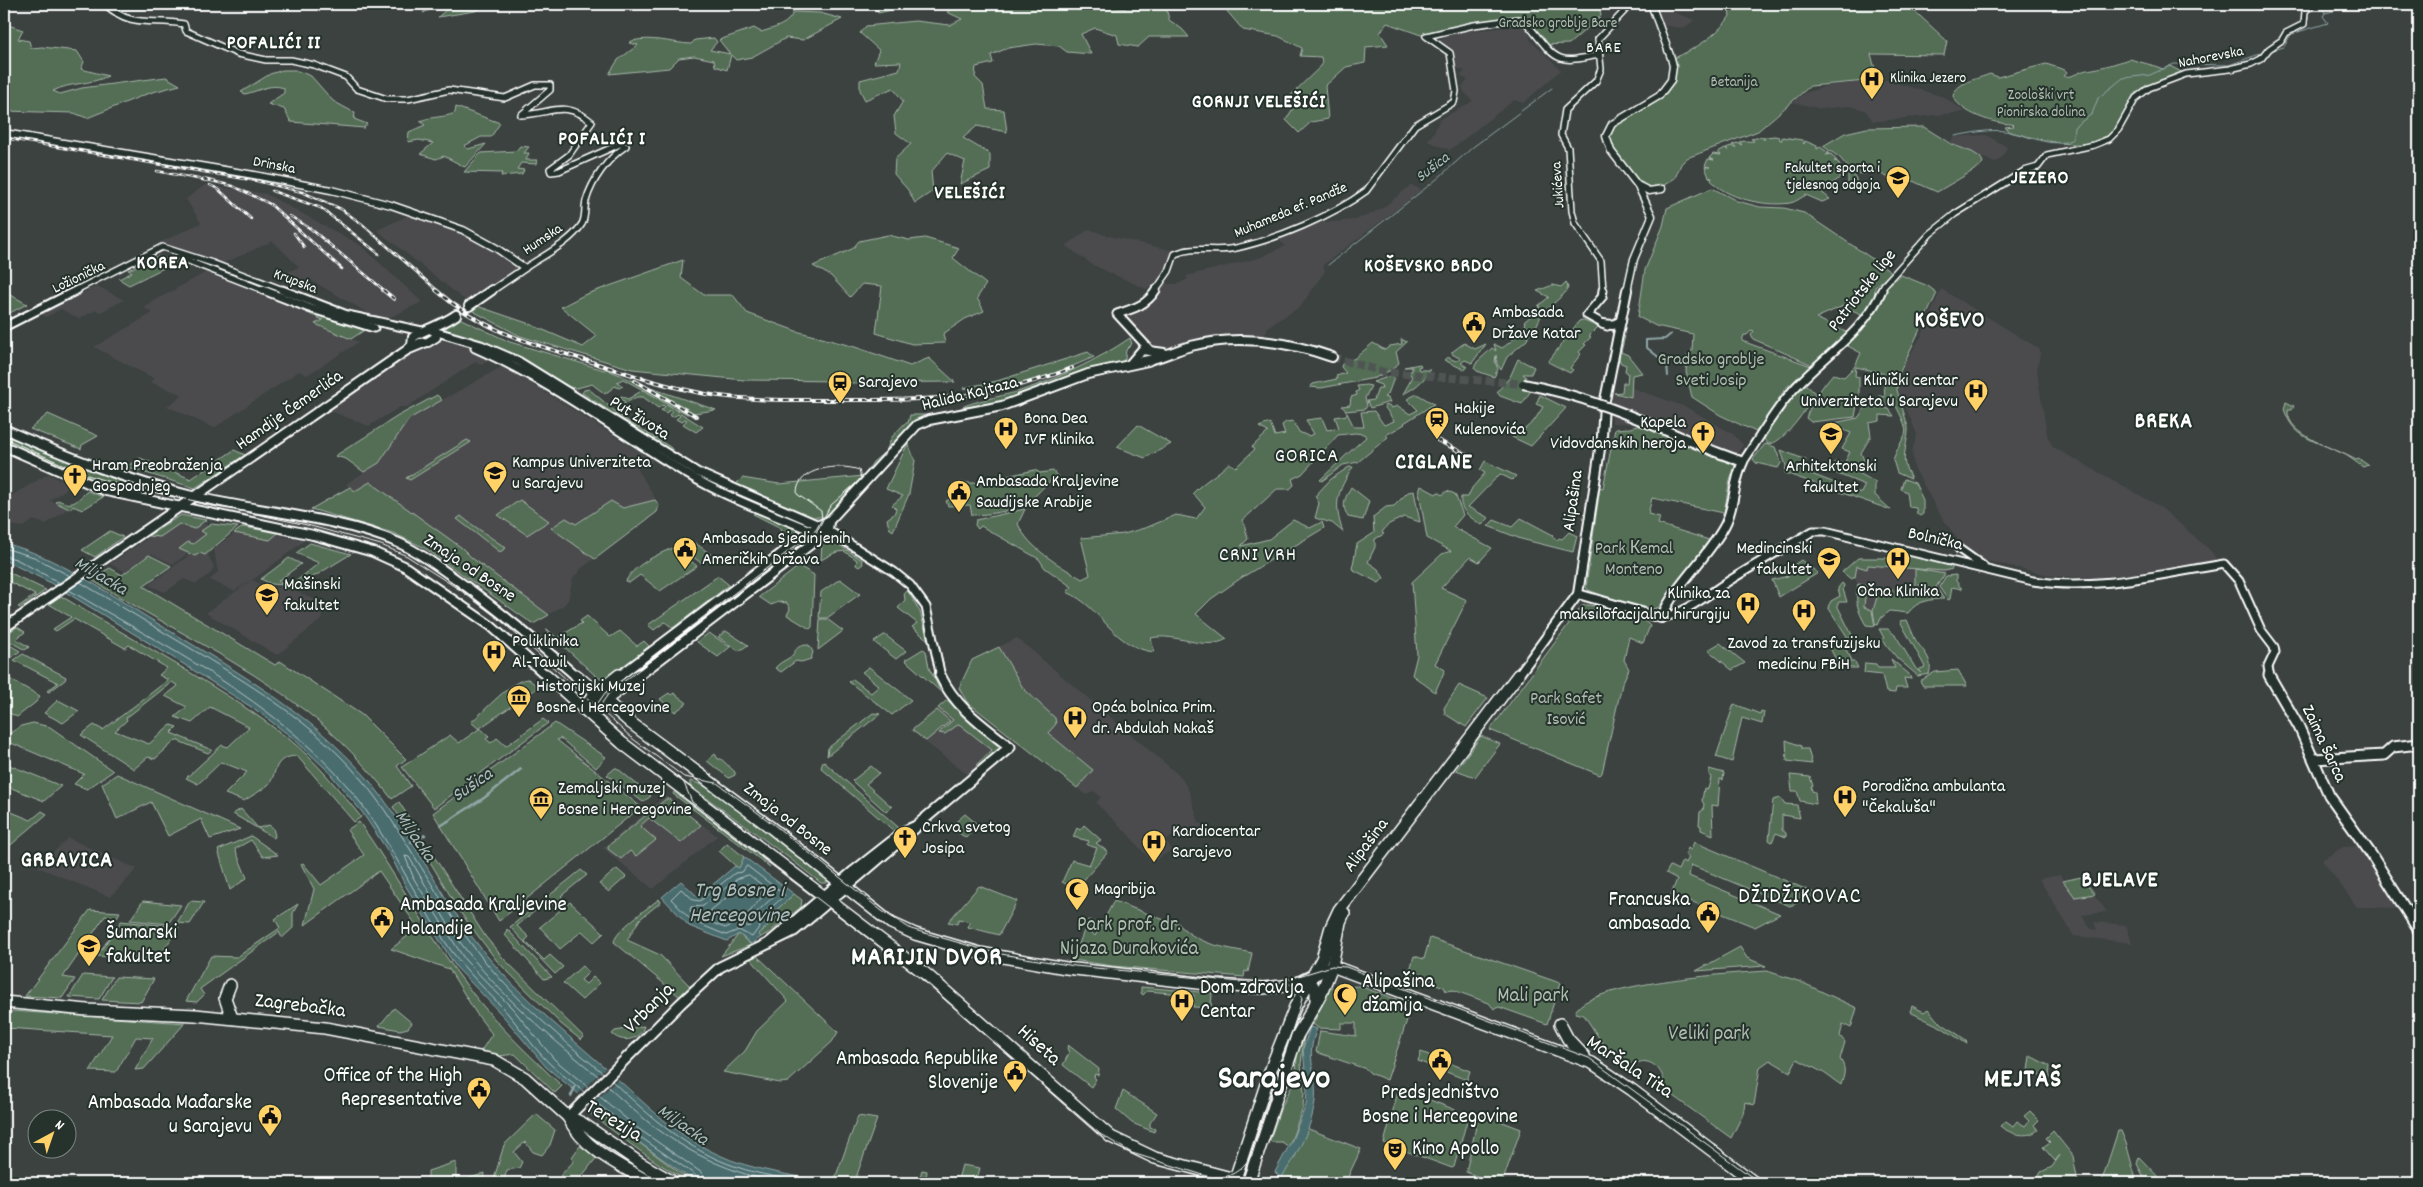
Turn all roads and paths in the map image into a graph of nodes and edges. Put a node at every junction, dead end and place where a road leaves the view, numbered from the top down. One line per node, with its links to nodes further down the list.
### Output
1 (105, 4): 13 (street, Humska)
2 (1631, 4): 5 (street, Jukićeva)
3 (1651, 4): 8 (main road)
4 (2313, 4): 7 (street, Nahorevska)
5 (1599, 56): 17 (street, Jukićeva); 23 (street, Muhameda ef. Pandže)
6 (4, 133): 13 (main road, Drinska)
7 (2003, 184): 32 (street, Patriotske lige)
8 (1638, 186): 9 (main road); 11 (main road)
9 (1662, 189)
10 (1656, 196): 11 (main road)
11 (1651, 210): 16 (main road, Alipašina)
12 (162, 249): 18 (street, Ložionička); 19 (street, Krupska); 21 (street, Krupska)
13 (524, 268): 14 (main road)
14 (469, 306)
15 (456, 315): 19 (main road)
16 (1621, 321): 17 (main road); 20 (main road, Alipašina)
17 (1602, 324): 20 (street, Jukićeva)
18 (4, 328)
19 (431, 331): 21 (main road); 22 (main road); 35 (street, Put života)
20 (1619, 331): 40 (main road, Alipašina)
21 (413, 340): 22 (main road); 24 (main road)
22 (428, 342): 24 (main road, Hamdije Čemerlića); 35 (street, Put života)
23 (1143, 346): 25 (main road); 27 (main road)
24 (407, 350): 33 (main road, Hamdije Čemerlića)
25 (1151, 356): 26 (main road, Halida Kajtaza); 27 (main road); 28 (main road, Halida Kajtaza)
26 (1332, 357)
27 (1137, 358): 28 (main road, Halida Kajtaza)
28 (1126, 366): 36 (main road, Halida Kajtaza)
29 (1523, 384): 32 (main road, bridge)
30 (4, 429): 33 (main road, Zmaja od Bosne)
31 (4, 446): 34 (main road, Zmaja od Bosne)
32 (1743, 462): 41 (main road, Patriotske lige)
33 (196, 497): 34 (main road, Hamdije Čemerlića); 43 (main road, Zmaja od Bosne)
34 (180, 508): 42 (main road, Hamdije Čemerlića); 45 (main road, Zmaja od Bosne)
35 (816, 528): 36 (main road, Halida Kajtaza); 36 (street, Put života); 43 (main road, Halida Kajtaza)
36 (828, 530): 44 (main road, Halida Kajtaza); 47 (street, Put života)
37 (1960, 549): 39 (street)
38 (2224, 564): 39 (street, Bolnička); 48 (street, Zaima Šarca)
39 (1992, 570): 41 (street, Bolnička)
40 (1578, 594): 41 (main road); 50 (main road, Alipašina)
41 (1661, 618)
42 (4, 628)
43 (596, 692): 44 (main road, Zmaja od Bosne); 45 (main road, Halida Kajtaza)
44 (605, 701): 45 (main road, Halida Kajtaza); 49 (main road, Zmaja od Bosne)
45 (583, 709): 51 (main road, Zmaja od Bosne)
46 (2419, 744): 48 (street)
47 (1010, 747): 49 (street, Vrbanja)
48 (2314, 758): 52 (street, Zaima Šarca)
49 (843, 885): 51 (street, Vrbanja); 55 (main road)
50 (1352, 896): 53 (main road, Alipašina); 54 (main road, Alipašina)
51 (827, 898): 62 (street, Vrbanja); 64 (main road, Hiseta)
52 (2419, 931)
53 (1322, 959): 55 (main road)
54 (1332, 966): 55 (main road); 58 (main road); 61 (main road, Maršala Tita)
55 (1309, 979): 58 (main road); 63 (main road)
56 (230, 985): 59 (main road)
57 (4, 1002): 59 (main road, Zagrebačka)
58 (1316, 1002): 67 (main road)
59 (232, 1018): 62 (main road, Zagrebačka)
60 (1560, 1024): 61 (main road)
61 (1592, 1063): 68 (main road, Maršala Tita)
62 (568, 1117): 65 (main road, Terezija); 66 (main road, Terezija)
63 (1242, 1157): 64 (main road); 67 (main road)
64 (1234, 1181): 67 (main road, Hiseta)
65 (650, 1183)
66 (675, 1183)
67 (1249, 1183)
68 (1755, 1183)

